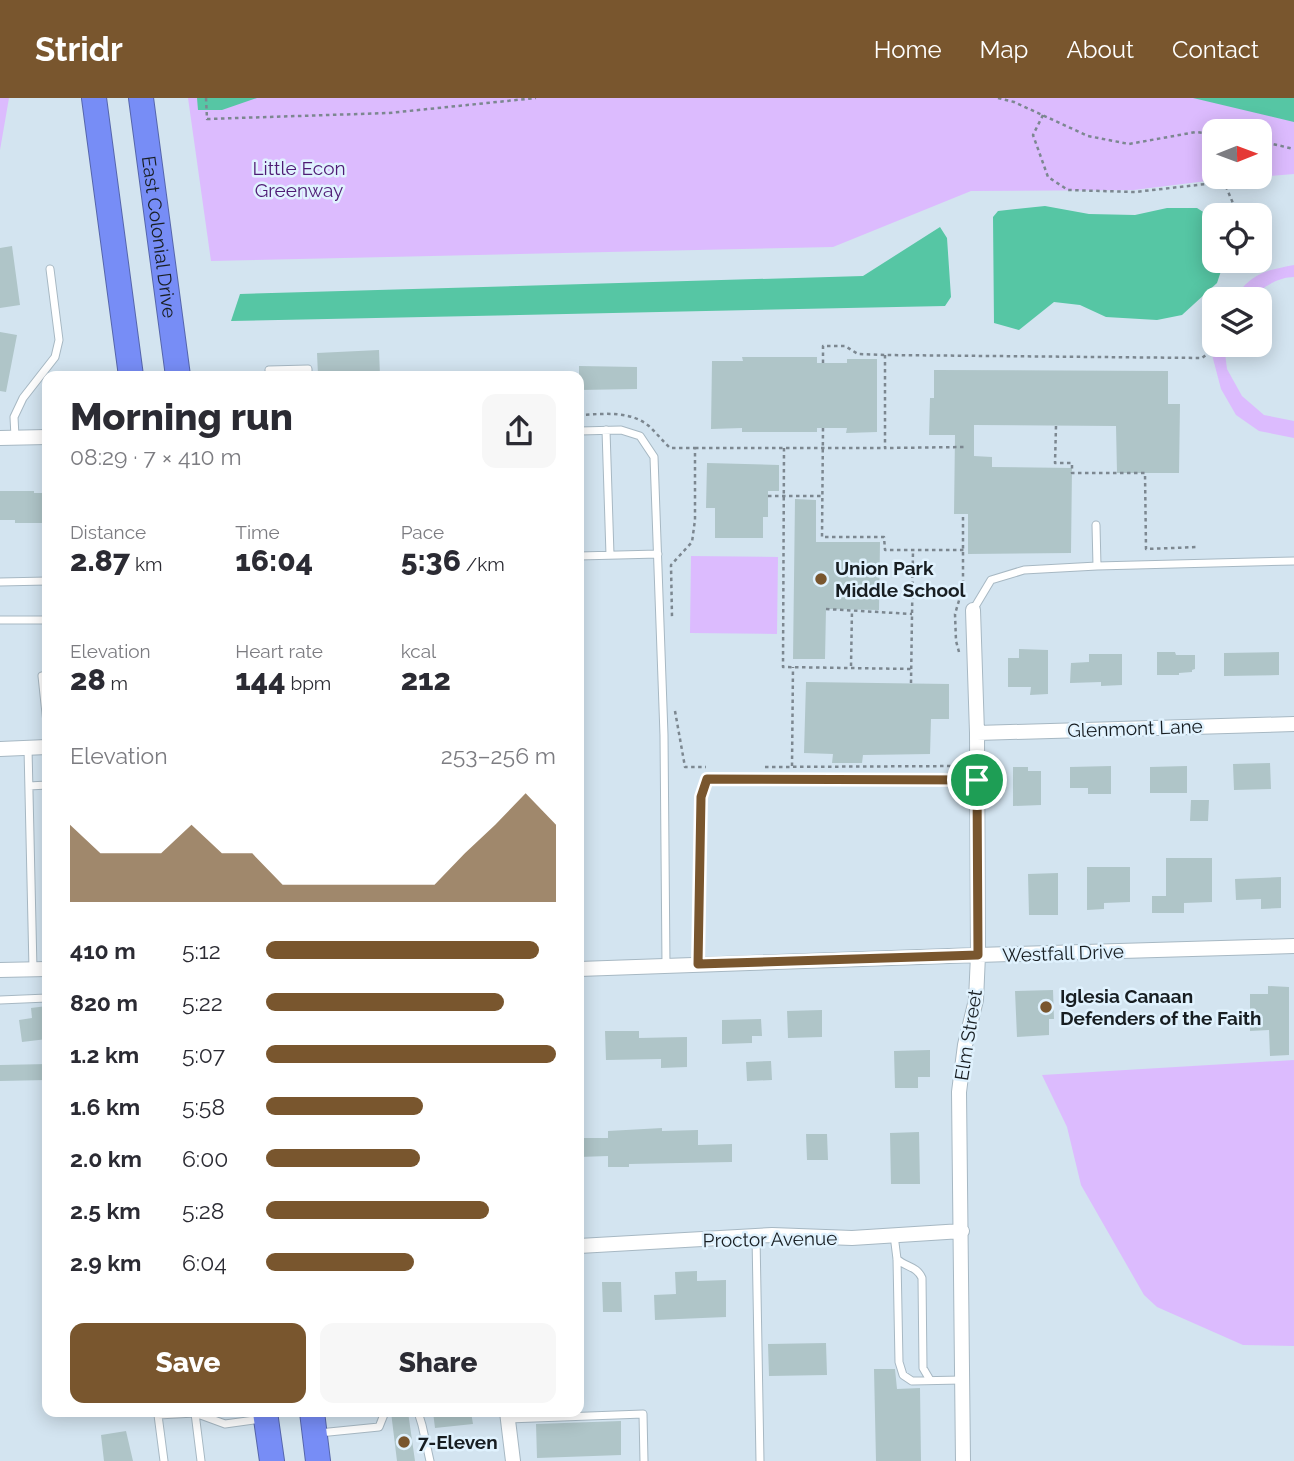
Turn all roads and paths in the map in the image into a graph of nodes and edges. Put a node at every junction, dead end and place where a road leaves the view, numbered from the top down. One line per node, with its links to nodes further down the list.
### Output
1 (94, 98): 16 (highway)
2 (141, 98): 17 (highway, East Colonial Drive)
3 (206, 98): 4 (path)
4 (536, 98)
5 (998, 98): 6 (path)
6 (1042, 115): 7 (path); 10 (path)
7 (1202, 133)
8 (1272, 144): 9 (path)
9 (1294, 149)
10 (1233, 203)
11 (50, 269): 15 (lane)
12 (885, 355): 13 (path); 14 (path); 33 (path)
13 (1203, 357)
14 (823, 363)
15 (44, 371)
16 (130, 371)
17 (176, 371)
18 (269, 371): 19 (lane)
19 (308, 371)
20 (42, 374): 26 (lane)
21 (584, 415): 30 (path)
22 (1056, 426): 39 (path)
23 (823, 428): 32 (path)
24 (606, 430): 25 (lane); 42 (lane); 43 (lane)
25 (584, 431)
26 (15, 437): 27 (street); 28 (street)
27 (42, 437)
28 (0, 438)
29 (965, 447): 33 (path)
30 (695, 448): 31 (path); 53 (path)
31 (783, 448): 32 (path); 35 (path)
32 (823, 448): 33 (path); 36 (path)
33 (885, 448)
34 (768, 496): 35 (path)
35 (784, 496): 36 (path); 57 (path)
36 (822, 496): 40 (path)
37 (963, 514): 41 (path)
38 (1097, 525): 46 (lane)
39 (1198, 547)
40 (913, 550): 41 (path); 52 (path)
41 (964, 550): 56 (path)
42 (658, 554): 43 (lane); 77 (lane)
43 (610, 555): 44 (lane)
44 (584, 556)
45 (1294, 561): 46 (lane)
46 (1097, 566): 51 (lane)
47 (42, 581): 48 (lane)
48 (0, 582)
49 (825, 609): 50 (path)
50 (852, 610): 52 (path); 58 (path)
51 (974, 610): 63 (street, Elm Street)
52 (912, 614): 59 (path)
53 (672, 617)
54 (0, 620): 55 (lane)
55 (42, 620)
56 (960, 656)
57 (793, 667): 58 (path); 70 (path)
58 (851, 668): 59 (path)
59 (912, 669): 60 (path)
60 (911, 683)
61 (675, 706): 68 (path)
62 (1294, 724): 63 (street, Glenmont Lane)
63 (977, 733): 71 (street, Elm Street)
64 (42, 747): 65 (street)
65 (29, 748): 66 (street); 73 (lane)
66 (0, 749)
67 (962, 752): 70 (path)
68 (712, 767)
69 (765, 767): 70 (path)
70 (792, 767)
71 (977, 780): 75 (street, Elm Street); 76 (lane)
72 (42, 785): 73 (lane)
73 (29, 786): 78 (lane)
74 (1294, 946): 75 (street, Westfall Drive)
75 (978, 955): 76 (street, Westfall Drive); 83 (street, Elm Street)
76 (698, 964): 77 (street, Westfall Drive)
77 (666, 965): 79 (street, Westfall Drive)
78 (40, 969): 80 (street)
79 (584, 969)
80 (0, 970)
81 (42, 998): 82 (lane)
82 (0, 1000)
83 (962, 1231): 85 (street, Proctor Avenue); 89 (street, Elm Street)
84 (756, 1236): 85 (street, Proctor Avenue); 86 (street, Proctor Avenue); 109 (lane)
85 (894, 1236): 87 (lane)
86 (584, 1246)
87 (897, 1259): 88 (lane); 88 (lane)
88 (930, 1380): 89 (lane)
89 (962, 1381): 110 (street, Elm Street)
90 (584, 1416): 108 (lane)
91 (158, 1417): 102 (lane)
92 (196, 1417): 103 (lane)
93 (206, 1417): 94 (lane)
94 (257, 1417)
95 (266, 1417): 104 (highway)
96 (383, 1417): 101 (lane)
97 (420, 1417): 106 (lane)
98 (507, 1417): 107 (street)
99 (522, 1417): 100 (lane)
100 (563, 1417)
101 (313, 1423): 105 (highway)
102 (164, 1461)
103 (201, 1461)
104 (272, 1461)
105 (318, 1461)
106 (430, 1461)
107 (513, 1461)
108 (644, 1461)
109 (760, 1461)
110 (963, 1461)

